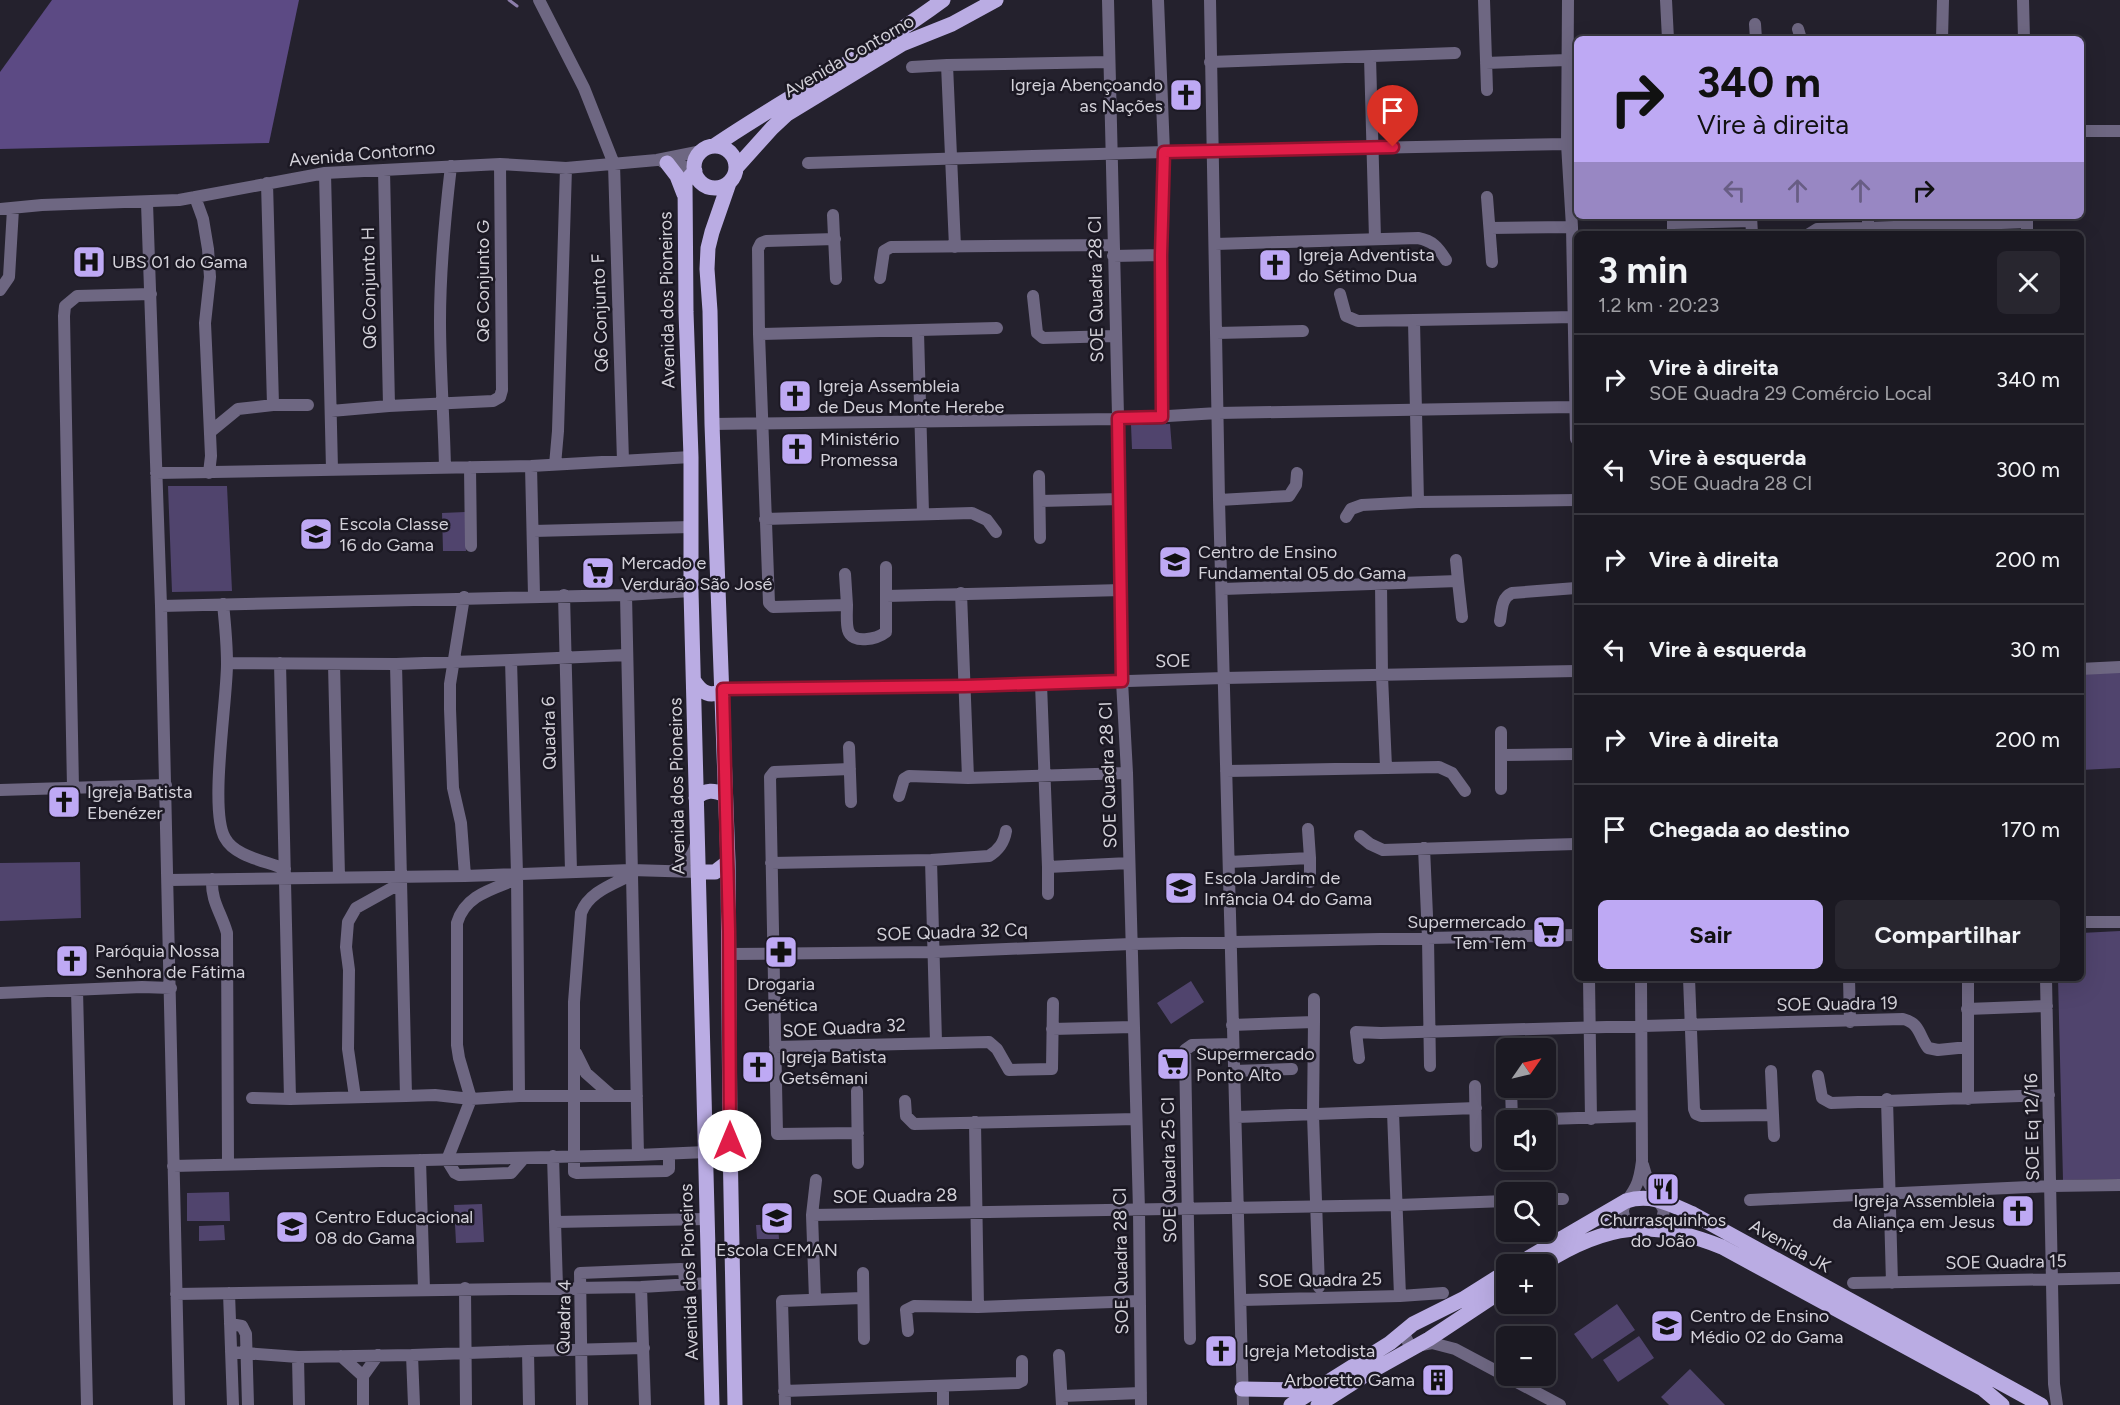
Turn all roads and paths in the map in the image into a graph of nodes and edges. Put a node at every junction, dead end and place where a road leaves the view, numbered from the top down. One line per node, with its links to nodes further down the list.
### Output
1 (539, 0): 38 (street, Q6 Conjunto F)
2 (943, 0): 30 (main road, Avenida Contorno)
3 (996, 0): 41 (main road, Avenida Contorno)
4 (1108, 0): 20 (street, SOE Quadra 28 CI)
5 (1158, 0): 32 (street)
6 (1210, 0): 21 (street, SOE Quadra 25)
7 (1484, 0): 22 (street)
8 (1568, 0): 19 (street)
9 (1666, 0): 13 (street)
10 (1942, 0): 15 (street)
11 (2023, 0): 16 (street)
12 (1755, 24): 14 (street)
13 (1668, 36)
14 (1756, 36)
15 (1942, 36)
16 (2024, 36)
17 (1455, 53): 18 (street)
18 (1370, 57): 21 (street); 29 (street)
19 (1567, 60): 22 (street); 28 (street)
20 (1108, 62): 23 (street); 33 (street, SOE Quadra 28 CI)
21 (1210, 62): 31 (street, SOE Quadra 25)
22 (1486, 63): 25 (street)
23 (947, 64): 24 (street); 34 (street)
24 (912, 67)
25 (1487, 90)
26 (2120, 130): 27 (street)
27 (2084, 131)
28 (1567, 144): 29 (street); 58 (street)
29 (1372, 147): 31 (street); 62 (street)
30 (708, 149): 35 (street); 41 (main road); 43 (main road)
31 (1212, 151): 32 (street); 63 (street, SOE Quadra 25)
32 (1164, 152): 33 (street); 67 (street)
33 (1112, 153): 34 (street); 66 (street, SOE Quadra 28 CI)
34 (951, 158): 36 (street); 65 (street)
35 (662, 161): 38 (street, Avenida Contorno); 43 (street); 47 (main road)
36 (808, 163)
37 (500, 164): 39 (street, Avenida Contorno); 40 (street, Avenida Contorno); 86 (street, Q6 Conjunto G)
38 (614, 164): 40 (street, Avenida Contorno); 101 (street, Q6 Conjunto F)
39 (451, 166): 42 (street, Avenida Contorno); 86 (street)
40 (566, 168): 102 (street)
41 (736, 168): 46 (main road)
42 (384, 170): 44 (street, Avenida Contorno); 89 (street, Q6 Conjunto H)
43 (695, 170): 46 (main road); 47 (main road, Avenida dos Pioneiros)
44 (325, 173): 45 (street, Avenida Contorno); 92 (street)
45 (267, 183): 48 (street, Avenida Contorno); 87 (street)
46 (729, 183): 76 (main road)
47 (685, 196): 77 (main road, Avenida dos Pioneiros)
48 (195, 197): 50 (street, Avenida Contorno); 99 (street)
49 (1487, 197): 59 (street)
50 (147, 203): 51 (street, Avenida Contorno); 73 (street)
51 (6, 209): 72 (street)
52 (833, 215): 61 (street)
53 (1946, 220): 54 (street); 57 (street)
54 (1868, 222): 60 (street)
55 (1673, 224): 56 (street)
56 (1751, 224)
57 (2027, 224)
58 (1572, 227): 59 (street); 64 (street)
59 (1490, 228): 69 (street)
60 (1814, 231)
61 (835, 239): 71 (street); 84 (street)
62 (1374, 239): 63 (street); 68 (street)
63 (1215, 244): 83 (street, SOE Quadra 25)
64 (1574, 245): 78 (street)
65 (955, 247): 66 (street); 70 (street)
66 (1113, 251): 67 (street); 85 (street, SOE Quadra 28 CI)
67 (1161, 255): 94 (street)
68 (1446, 260)
69 (1492, 262)
70 (880, 278)
71 (836, 279)
72 (0, 290)
73 (151, 294): 107 (street); 175 (street)
74 (1340, 294): 79 (street)
75 (1033, 296): 85 (street)
76 (710, 311): 77 (main road); 97 (main road)
77 (686, 312): 100 (main road, Avenida dos Pioneiros)
78 (1574, 317): 79 (street)
79 (1414, 321): 91 (street)
80 (997, 328): 82 (street)
81 (1303, 331): 83 (street)
82 (918, 332): 84 (street); 96 (street)
83 (1216, 333): 93 (street, SOE Quadra 25)
84 (759, 334): 98 (street)
85 (1116, 336): 95 (street, SOE Quadra 28 CI)
86 (443, 403): 89 (street); 105 (street)
87 (273, 405): 88 (street); 99 (street)
88 (308, 405)
89 (389, 406): 92 (street)
90 (1574, 407): 91 (street)
91 (1416, 410): 93 (street); 115 (street)
92 (331, 411): 106 (street)
93 (1218, 413): 94 (street); 112 (street, SOE Quadra 25)
94 (1162, 417): 95 (street)
95 (1118, 418): 96 (street); 111 (street, SOE Quadra 28 CI)
96 (919, 421): 98 (street); 116 (street)
97 (712, 424): 98 (street); 163 (main road)
98 (762, 425): 118 (street)
99 (210, 432): 108 (street)
100 (691, 457): 101 (street); 119 (main road, Avenida dos Pioneiros)
101 (623, 461): 102 (street)
102 (555, 465): 103 (street)
103 (531, 466): 104 (street); 120 (street)
104 (470, 467): 105 (street); 123 (street)
105 (445, 468): 106 (street)
106 (332, 469): 108 (street)
107 (156, 473): 108 (street); 141 (street)
108 (209, 473)
109 (1297, 473): 112 (street)
110 (1039, 476): 114 (street)
111 (1120, 499): 114 (street); 131 (street, SOE Quadra 28 CI)
112 (1219, 500): 130 (street, SOE Quadra 25)
113 (1574, 500): 115 (street)
114 (1040, 501): 122 (street)
115 (1418, 502): 117 (street)
116 (923, 513): 118 (street); 121 (street)
117 (1347, 517)
118 (765, 519): 140 (street)
119 (691, 527): 120 (street); 132 (main road, Avenida dos Pioneiros)
120 (533, 531): 134 (street)
121 (996, 532)
122 (1040, 538)
123 (471, 546)
124 (1456, 560): 127 (street)
125 (886, 567): 137 (street)
126 (845, 574): 140 (street)
127 (1458, 581): 128 (street); 142 (street)
128 (1381, 583): 130 (street); 157 (street)
129 (1574, 588): 143 (street)
130 (1223, 589): 158 (street, SOE Quadra 25)
131 (1122, 590): 133 (street); 160 (street, SOE Quadra 28 CI)
132 (691, 591): 136 (street); 159 (main road, Avenida dos Pioneiros)
133 (961, 593): 137 (street); 162 (street)
134 (534, 595): 135 (street); 138 (street)
135 (564, 595): 136 (street); 146 (street, Quadra 6)
136 (626, 595): 145 (street)
137 (886, 596): 140 (street)
138 (464, 597): 139 (street); 144 (street)
139 (223, 604): 141 (street); 150 (street)
140 (847, 605)
141 (162, 606): 174 (street)
142 (1462, 617)
143 (1500, 621)
144 (457, 638): 148 (street); 149 (street)
145 (627, 655): 146 (street); 200 (street)
146 (566, 659): 147 (street); 196 (street, Quadra 6)
147 (511, 660): 148 (street); 203 (street)
148 (454, 661): 149 (street); 202 (street)
149 (437, 662): 153 (street)
150 (227, 663): 151 (street); 199 (street)
151 (280, 663): 152 (street); 199 (street)
152 (334, 664): 153 (street); 201 (street)
153 (396, 664): 206 (street)
154 (2120, 667): 155 (street)
155 (2084, 669)
156 (1574, 671): 157 (street, SOE)
157 (1382, 676): 158 (street, SOE); 168 (street)
158 (1224, 678): 160 (street, SOE); 170 (street, SOE Quadra 25)
159 (694, 681): 163 (main road); 181 (main road, Avenida dos Pioneiros)
160 (1122, 681): 161 (street, SOE); 171 (street, SOE Quadra 28 CI)
161 (1041, 684): 162 (street, SOE); 172 (street)
162 (965, 686): 163 (street, SOE); 173 (street)
163 (723, 689): 179 (main road)
164 (1502, 732): 167 (street)
165 (849, 747): 169 (street)
166 (1574, 754): 167 (street)
167 (1503, 755): 176 (street)
168 (1386, 767): 170 (street); 178 (street)
169 (850, 769): 182 (street); 193 (street)
170 (1226, 771): 192 (street, SOE Quadra 25)
171 (1127, 773): 172 (street); 194 (street, SOE Quadra 28 CI)
172 (1046, 776): 173 (street); 195 (street)
173 (968, 778): 180 (street)
174 (166, 785): 175 (street); 205 (street)
175 (73, 788): 177 (street)
176 (1501, 789)
177 (0, 790)
178 (1465, 791)
179 (725, 795): 181 (main road); 191 (main road)
180 (899, 795)
181 (696, 798): 186 (main road, Avenida dos Pioneiros)
182 (851, 802)
183 (1308, 829): 189 (street)
184 (1006, 831): 190 (street)
185 (1360, 836): 188 (street)
186 (697, 840): 197 (street); 198 (main road, Avenida dos Pioneiros)
187 (1574, 844): 188 (street)
188 (1424, 848): 212 (street)
189 (1310, 858): 192 (street); 207 (street)
190 (931, 860): 193 (street); 215 (street)
191 (728, 862): 198 (main road); 216 (main road)
192 (1229, 862): 213 (street, SOE Quadra 25)
193 (771, 863): 217 (street)
194 (1129, 863): 195 (street); 214 (street, SOE Quadra 28 CI)
195 (1048, 867): 208 (street)
196 (571, 871): 200 (street); 203 (street)
197 (672, 871): 198 (street); 200 (street)
198 (699, 872): 230 (main road, Avenida dos Pioneiros)
199 (285, 873): 201 (street); 204 (street); 266 (street)
200 (631, 873): 245 (street); 260 (street)
201 (339, 876): 206 (street)
202 (465, 876): 203 (street); 206 (street)
203 (517, 877): 257 (street); 264 (street)
204 (212, 879): 205 (street); 294 (street)
205 (169, 880): 224 (street)
206 (401, 880): 256 (street); 261 (street)
207 (1310, 882)
208 (1048, 894)
209 (2120, 921): 210 (street)
210 (2084, 922)
211 (1574, 935): 212 (street)
212 (1428, 938): 213 (street); 240 (street)
213 (1231, 942): 214 (street); 234 (street, SOE Quadra 25)
214 (1131, 944): 215 (street, SOE Quadra 32 Cq); 236 (street, SOE Quadra 28 CI)
215 (934, 952): 217 (street, SOE Quadra 32 Cq); 241 (street)
216 (730, 954): 217 (street, SOE Quadra 32 Cq); 251 (main road)
217 (774, 954): 243 (street)
218 (1589, 981): 237 (street)
219 (1641, 981): 238 (street)
220 (1689, 981): 235 (street)
221 (1849, 981): 232 (street)
222 (2046, 981): 229 (street, SOE Eq 12/16)
223 (1968, 982): 231 (street)
224 (171, 988): 225 (street); 295 (street)
225 (77, 990): 226 (street); 373 (street)
226 (0, 993)
227 (1314, 999): 233 (street, SOE Quadra 25)
228 (1053, 1003): 239 (street)
229 (2047, 1006): 231 (street); 255 (street, SOE Eq 12/16)
230 (703, 1008): 251 (main road); 265 (main road, Avenida dos Pioneiros)
231 (1967, 1009): 244 (street)
232 (1850, 1022): 235 (street, SOE Quadra 19); 244 (street, SOE Quadra 19)
233 (1314, 1023): 234 (street); 272 (street, SOE Quadra 25)
234 (1232, 1025): 242 (street, SOE Quadra 25)
235 (1691, 1025): 238 (street, SOE Quadra 19); 273 (street)
236 (1133, 1027): 239 (street); 277 (street, SOE Quadra 28 CI)
237 (1590, 1027): 238 (street, SOE Quadra 19); 240 (street, SOE Quadra 19); 279 (street)
238 (1641, 1028): 274 (street)
239 (1052, 1029): 241 (street, SOE Quadra 32)
240 (1429, 1031): 246 (street, SOE Quadra 19); 247 (street)
241 (936, 1042): 243 (street, SOE Quadra 32)
242 (1233, 1044): 249 (street, SOE Quadra 25); 309 (street, SOE Quadra 25 CI)
243 (775, 1047): 281 (street, SOE Quadra 32)
244 (1968, 1047): 267 (street)
245 (574, 1049): 258 (street); 259 (street)
246 (1359, 1058)
247 (1430, 1066)
248 (1292, 1069): 249 (street)
249 (1234, 1071): 275 (street, SOE Quadra 25)
250 (1772, 1071): 273 (street)
251 (730, 1074): 283 (main road)
252 (1818, 1076): 268 (street)
253 (1475, 1086): 270 (street)
254 (857, 1091): 281 (street)
255 (2049, 1095): 267 (street); 298 (street, SOE Eq 12/16)
256 (406, 1096): 261 (street); 262 (street)
257 (519, 1096): 258 (street); 264 (street)
258 (573, 1096): 259 (street); 289 (street)
259 (612, 1096): 260 (street)
260 (636, 1096): 287 (street)
261 (355, 1097): 266 (street)
262 (454, 1097): 264 (street); 276 (street)
263 (252, 1098): 266 (street)
264 (471, 1098): 276 (street)
265 (705, 1098): 283 (main road); 285 (main road, Avenida dos Pioneiros)
266 (290, 1099)
267 (1968, 1099): 268 (street)
268 (1887, 1100): 299 (street)
269 (905, 1101): 280 (street)
270 (1476, 1108): 271 (street); 284 (street)
271 (1393, 1112): 272 (street); 306 (street, SOE Quadra 25)
272 (1313, 1115): 275 (street); 307 (street, SOE Quadra 25)
273 (1773, 1115): 282 (street)
274 (1641, 1116): 279 (street); 292 (street)
275 (1237, 1117): 308 (street, SOE Quadra 25)
276 (464, 1118): 291 (street)
277 (1136, 1119): 280 (street); 310 (street, SOE Quadra 28 CI)
278 (1556, 1119): 279 (street)
279 (1591, 1119)
280 (975, 1122): 311 (street, SOE Quadra 28)
281 (858, 1132): 293 (street)
282 (1774, 1136)
283 (730, 1141): 385 (main road)
284 (1476, 1146)
285 (705, 1152): 286 (street); 313 (main road, Avenida dos Pioneiros)
286 (669, 1154): 287 (street); 289 (street)
287 (638, 1155): 289 (street)
288 (553, 1156): 289 (street); 291 (street); 314 (street)
289 (574, 1156)
290 (420, 1160): 291 (street); 294 (street); 332 (street)
291 (447, 1160)
292 (1642, 1161): 302 (street); 305 (street)
293 (858, 1162)
294 (228, 1164): 295 (street)
295 (173, 1166): 335 (street)
296 (816, 1180): 312 (street, SOE Quadra 28)
297 (2120, 1185): 298 (street)
298 (2051, 1186): 299 (street); 322 (street, SOE Eq 12/16)
299 (1890, 1194): 303 (street); 325 (street)
300 (1556, 1199): 301 (street)
301 (1563, 1199)
302 (1658, 1199): 305 (main road, Avenida JK); 315 (street); 372 (main road, Avenida JK)
303 (1750, 1200)
304 (1496, 1201): 306 (street)
305 (1626, 1201): 316 (street); 317 (main road, Avenida JK)
306 (1398, 1204): 307 (street); 337 (street, SOE Quadra 25)
307 (1316, 1205): 308 (street); 330 (street, SOE Quadra 25)
308 (1237, 1206): 309 (street, SOE Quadra 28); 340 (street, SOE Quadra 25)
309 (1187, 1208): 310 (street, SOE Quadra 28); 349 (street, SOE Quadra 25 CI)
310 (1138, 1210): 311 (street, SOE Quadra 28); 341 (street, SOE Quadra 28 CI)
311 (978, 1213): 312 (street, SOE Quadra 28); 342 (street, SOE Quadra 28)
312 (813, 1215): 339 (street, SOE Quadra 28)
313 (707, 1219): 314 (street); 323 (main road, Avenida dos Pioneiros)
314 (555, 1222): 328 (street)
315 (1653, 1228): 316 (main road, Avenida JK); 391 (main road, Avenida JK)
316 (1634, 1229): 318 (main road, Avenida JK)
317 (1535, 1254)
318 (1556, 1257)
319 (863, 1273): 338 (street)
320 (1496, 1278): 343 (main road)
321 (2120, 1278): 322 (street, SOE Quadra 15)
322 (2052, 1280): 325 (street, SOE Quadra 15); 365 (street, SOE Eq 12/16)
323 (710, 1283): 326 (street); 384 (main road, Avenida dos Pioneiros)
324 (1853, 1283): 325 (street, SOE Quadra 15)
325 (1892, 1283)
326 (685, 1284): 327 (street, Quadra 4); 329 (street)
327 (580, 1286): 328 (street); 329 (street); 352 (street, Quadra 4)
328 (558, 1287): 331 (street)
329 (641, 1287): 351 (street)
330 (1319, 1287)
331 (465, 1288): 332 (street); 357 (street)
332 (424, 1289): 333 (street)
333 (229, 1293): 335 (street); 344 (street)
334 (1443, 1293): 337 (street, SOE Quadra 25)
335 (176, 1294): 374 (street)
336 (1496, 1294): 346 (main road)
337 (1400, 1296): 340 (street, SOE Quadra 25)
338 (862, 1298): 339 (street); 348 (street)
339 (814, 1299): 368 (street)
340 (1241, 1300): 367 (street, SOE Quadra 25)
341 (1140, 1301): 342 (street); 370 (street, SOE Quadra 28 CI)
342 (978, 1307): 347 (street)
343 (1431, 1315): 345 (main road); 346 (street)
344 (230, 1324): 355 (street); 356 (street)
345 (1405, 1330): 350 (street); 369 (main road)
346 (1440, 1330): 350 (main road); 353 (street)
347 (908, 1331)
348 (864, 1339)
349 (1190, 1339)
350 (1416, 1346): 353 (street); 369 (main road)
351 (644, 1348): 352 (street); 383 (street)
352 (580, 1349): 354 (street); 382 (street, Quadra 4)
353 (1455, 1349): 390 (street)
354 (528, 1351): 357 (street); 381 (street)
355 (231, 1352): 356 (street); 375 (street)
356 (247, 1354): 362 (street); 376 (street)
357 (465, 1354): 359 (street); 380 (street)
358 (378, 1355): 359 (street); 361 (street); 364 (street)
359 (412, 1355): 379 (street)
360 (1059, 1355): 371 (street)
361 (341, 1356): 362 (street); 364 (street)
362 (298, 1357): 377 (street)
363 (1022, 1361): 366 (street)
364 (363, 1376): 378 (street)
365 (2054, 1384): 372 (street); 393 (street, SOE Eq 12/16)
366 (943, 1387): 368 (street); 387 (street)
367 (1242, 1389): 369 (main road); 388 (street, SOE Quadra 25)
368 (784, 1391): 386 (street)
369 (1316, 1398): 389 (main road)
370 (1141, 1399): 371 (street)
371 (1062, 1400)
372 (2035, 1402): 392 (main road)
373 (87, 1405)
374 (179, 1405)
375 (233, 1405)
376 (248, 1405)
377 (299, 1405)
378 (363, 1405)
379 (414, 1405)
380 (466, 1405)
381 (529, 1405)
382 (582, 1405)
383 (645, 1405)
384 (712, 1405)
385 (735, 1405)
386 (785, 1405)
387 (943, 1405)
388 (1243, 1405)
389 (1291, 1405)
390 (1560, 1405)
391 (2002, 1405)
392 (2009, 1405)
393 (2057, 1405)

